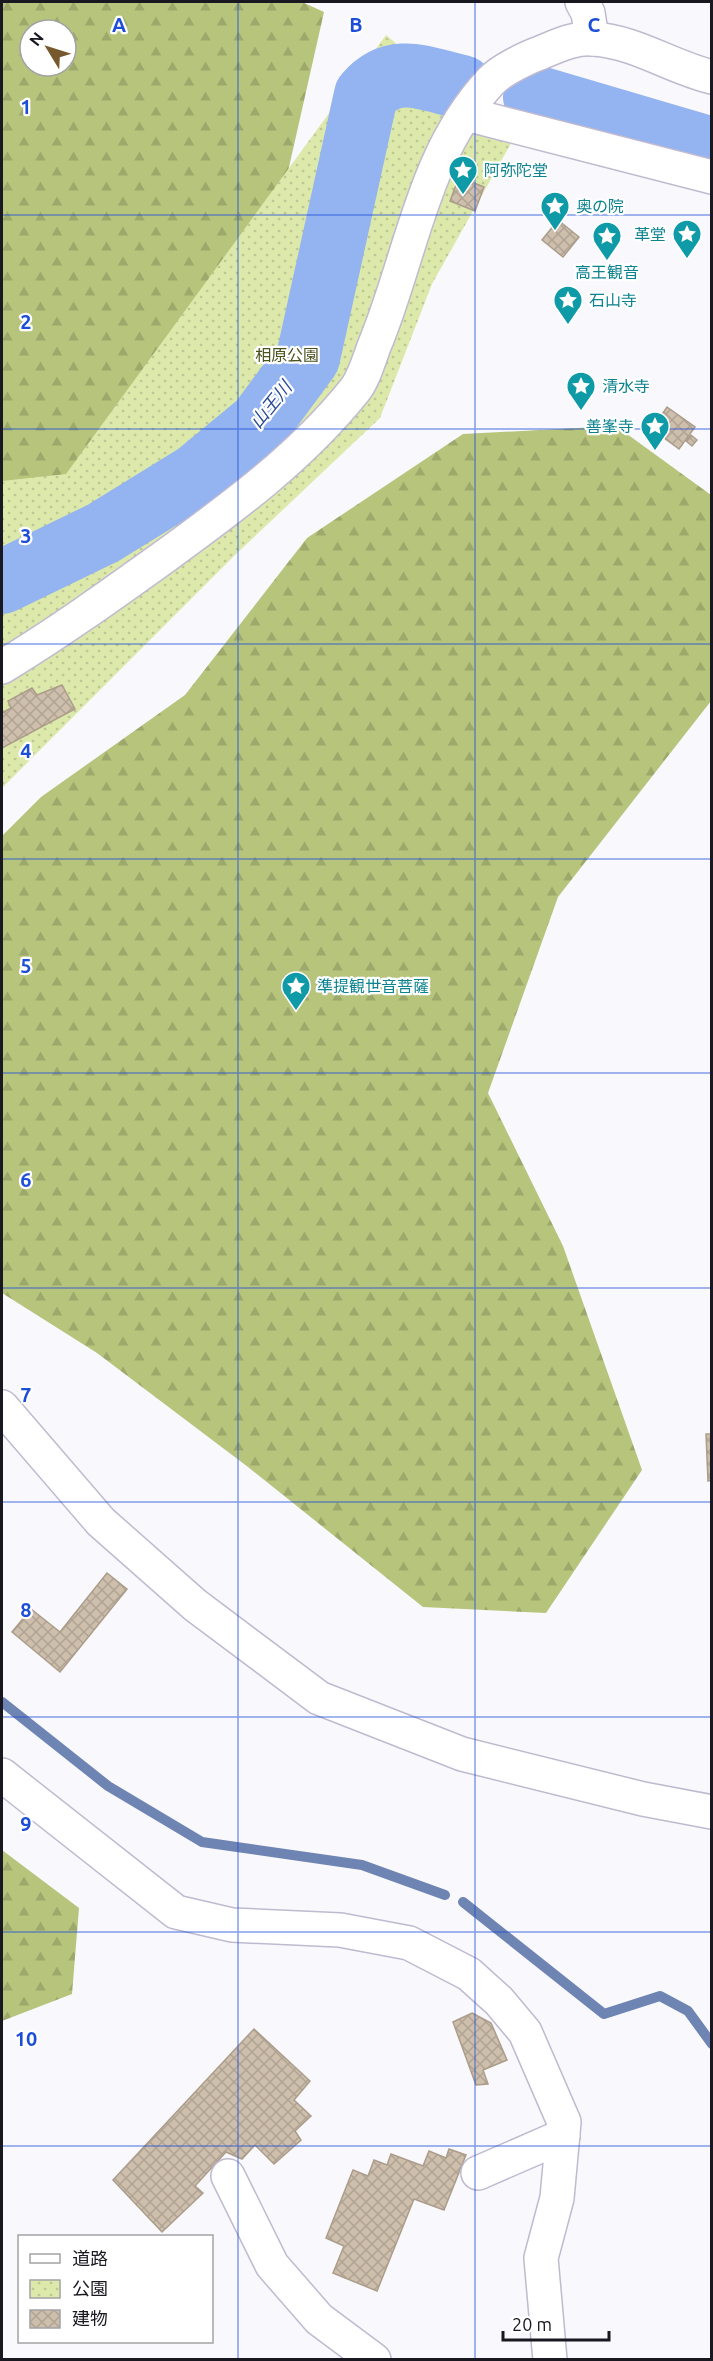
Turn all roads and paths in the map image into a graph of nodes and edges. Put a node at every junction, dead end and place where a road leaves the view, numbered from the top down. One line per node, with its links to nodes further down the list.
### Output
1 (582, 2): 2 (street)
2 (592, 39): 3 (street); 4 (street)
3 (711, 77)
4 (466, 114): 5 (street); 6 (street)
5 (711, 177)
6 (2, 667)
7 (2, 1407): 9 (street)
8 (2, 1775): 10 (street)
9 (711, 1812)
10 (563, 2136): 11 (street); 14 (street)
11 (478, 2172)
12 (228, 2176): 13 (street)
13 (374, 2360)
14 (550, 2360)

